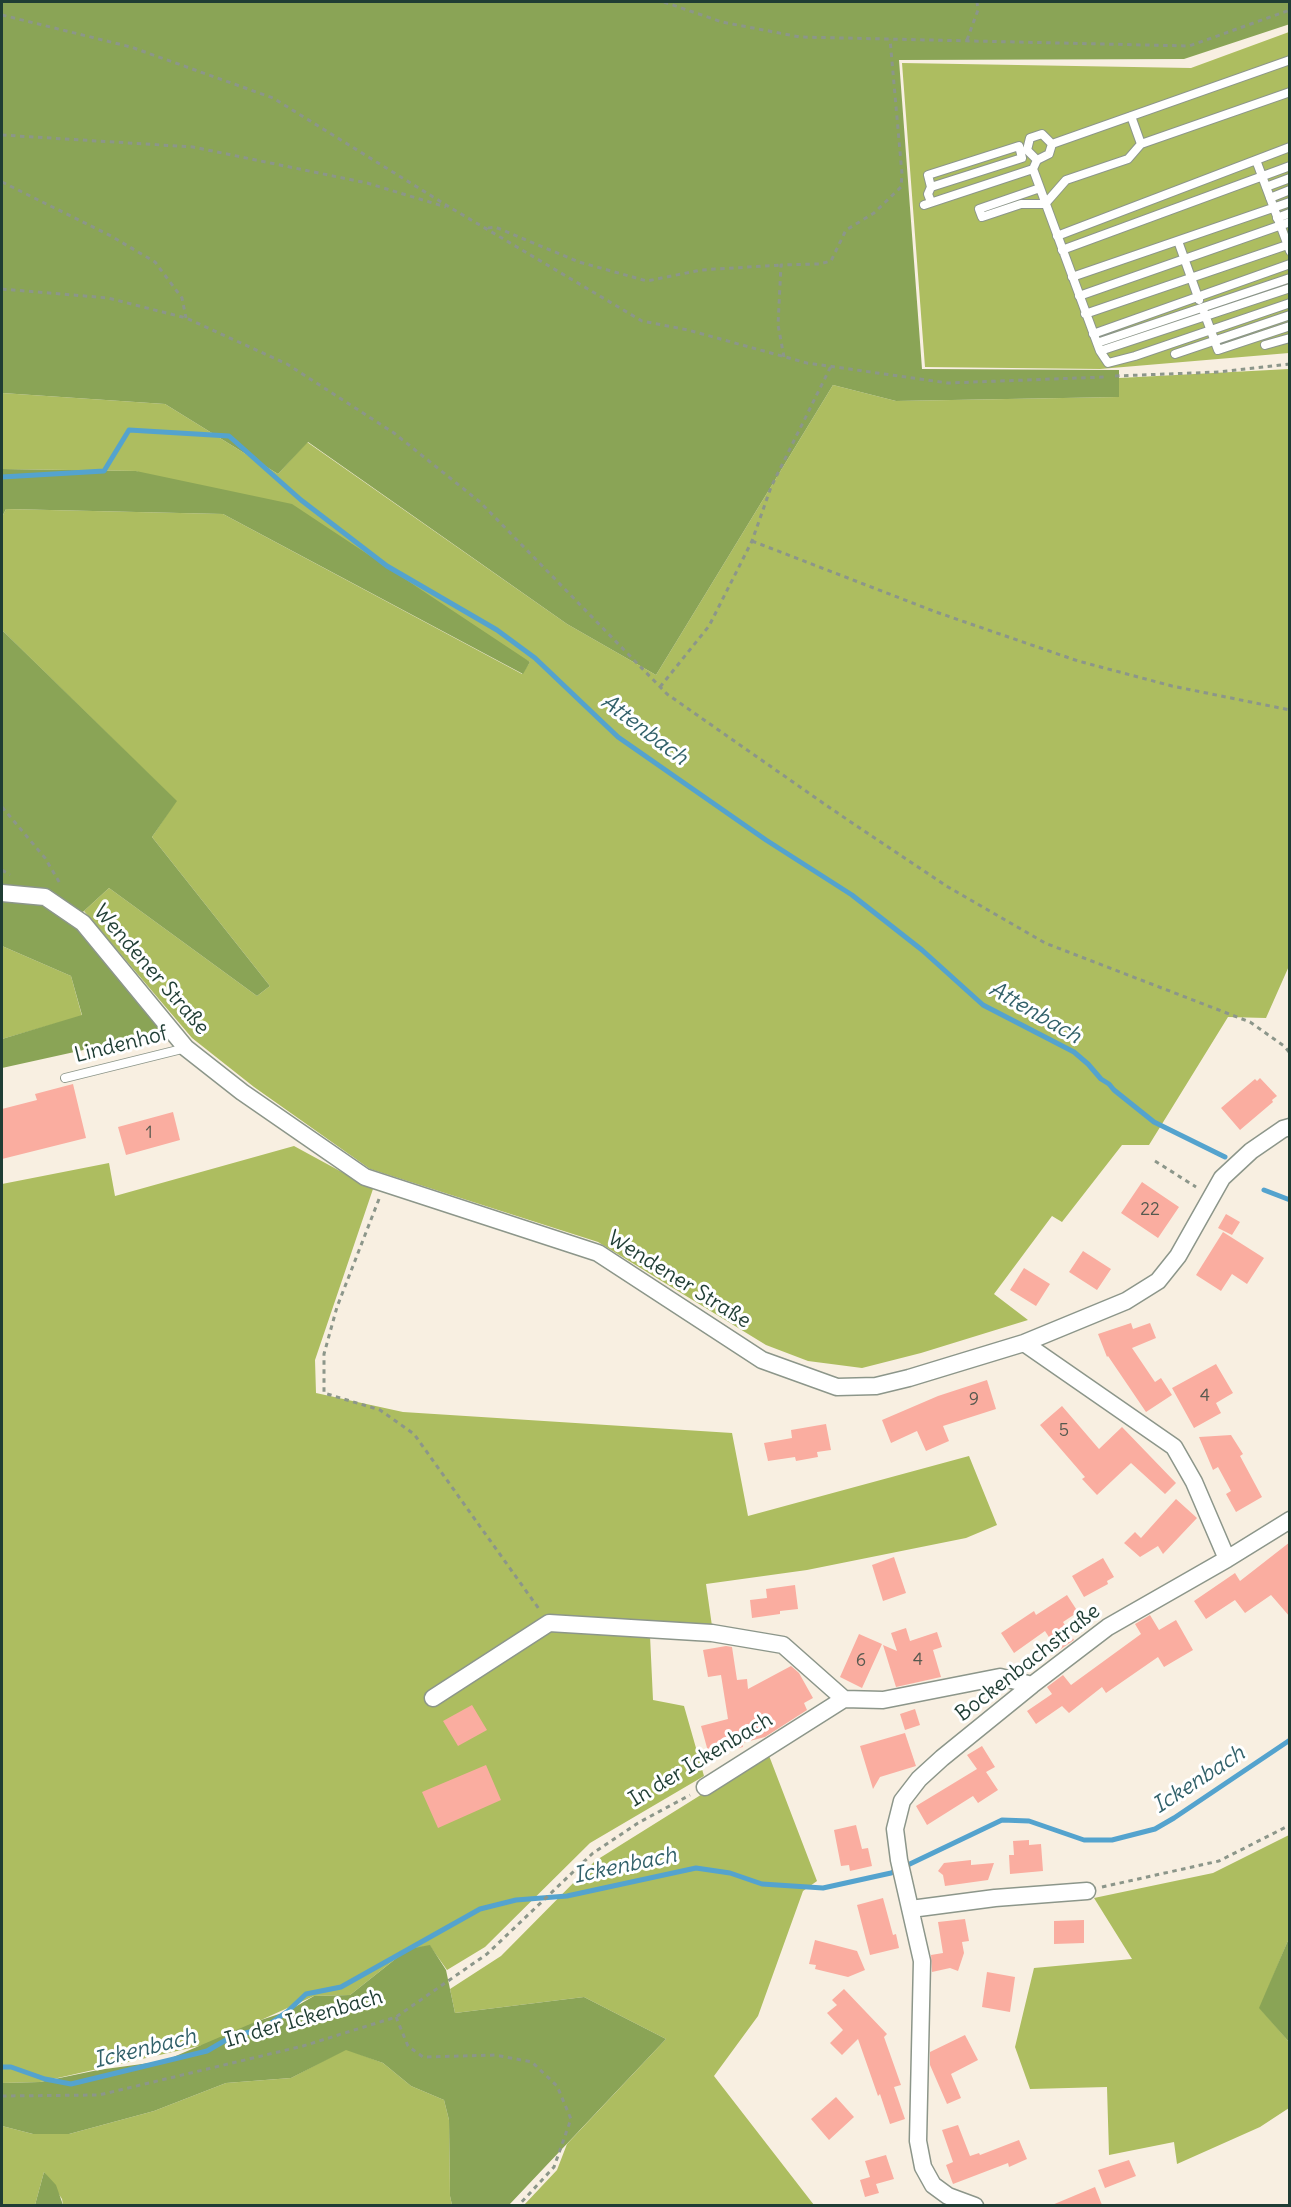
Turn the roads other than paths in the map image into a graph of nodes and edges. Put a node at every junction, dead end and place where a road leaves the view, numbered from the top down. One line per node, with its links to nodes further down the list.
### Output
1 (1290, 60): 3 (lane)
2 (1290, 92): 5 (lane)
3 (1131, 116): 4 (lane); 5 (lane)
4 (1052, 144): 7 (lane); 8 (lane)
5 (1141, 144): 19 (lane)
6 (1290, 147): 9 (lane)
7 (1024, 151): 8 (lane); 11 (lane)
8 (1037, 160): 11 (lane)
9 (1256, 160): 12 (lane); 24 (lane)
10 (1290, 166): 12 (lane)
11 (1033, 169): 15 (lane)
12 (1262, 177): 14 (lane); 27 (lane)
13 (1290, 178): 14 (lane)
14 (1266, 187): 17 (lane)
15 (1040, 188): 19 (lane); 19 (lane)
16 (1290, 190): 17 (lane)
17 (1270, 198): 20 (lane)
18 (1290, 202): 20 (lane)
19 (1045, 204): 24 (lane)
20 (1274, 208): 22 (lane); 25 (lane)
21 (1290, 213): 22 (lane)
22 (1279, 222): 23 (lane); 26 (lane); 28 (lane)
23 (1290, 222)
24 (1057, 236): 27 (lane)
25 (1178, 241): 28 (lane); 30 (lane)
26 (1289, 247): 31 (lane)
27 (1062, 250): 30 (lane)
28 (1184, 259): 31 (lane); 34 (lane)
29 (1290, 264): 35 (lane)
30 (1072, 277): 34 (lane)
31 (1191, 278): 35 (lane); 38 (lane)
32 (1290, 278): 37 (lane)
33 (1290, 288): 37 (lane)
34 (1079, 296): 38 (lane)
35 (1198, 297): 37 (lane); 44 (lane)
36 (1290, 303): 41 (lane)
37 (1204, 311): 41 (lane); 44 (lane)
38 (1085, 314): 44 (lane)
39 (1290, 315): 43 (lane)
40 (1290, 326): 43 (lane)
41 (1210, 329): 43 (lane); 44 (lane)
42 (1290, 338): 45 (lane)
43 (1215, 341): 46 (lane)
44 (1096, 343)
45 (1265, 345)
46 (1175, 354)
47 (2, 893): 48 (street, Wendener Straße)
48 (186, 1048): 49 (lane, Lindenhof); 51 (street, Wendener Straße)
49 (65, 1078)
50 (1290, 1128): 51 (street)
51 (1024, 1343): 53 (street)
52 (1290, 1520): 53 (street, Bockenbachstraße)
53 (1227, 1559): 54 (street, Bockenbachstraße)
54 (1032, 1685): 56 (street); 59 (street, Bockenbachstraße)
55 (433, 1698): 56 (street)
56 (844, 1699): 57 (street, In der Ickenbach)
57 (705, 1787)
58 (1087, 1891): 59 (street)
59 (910, 1910): 60 (street, Bockenbachstraße)
60 (975, 2205)

